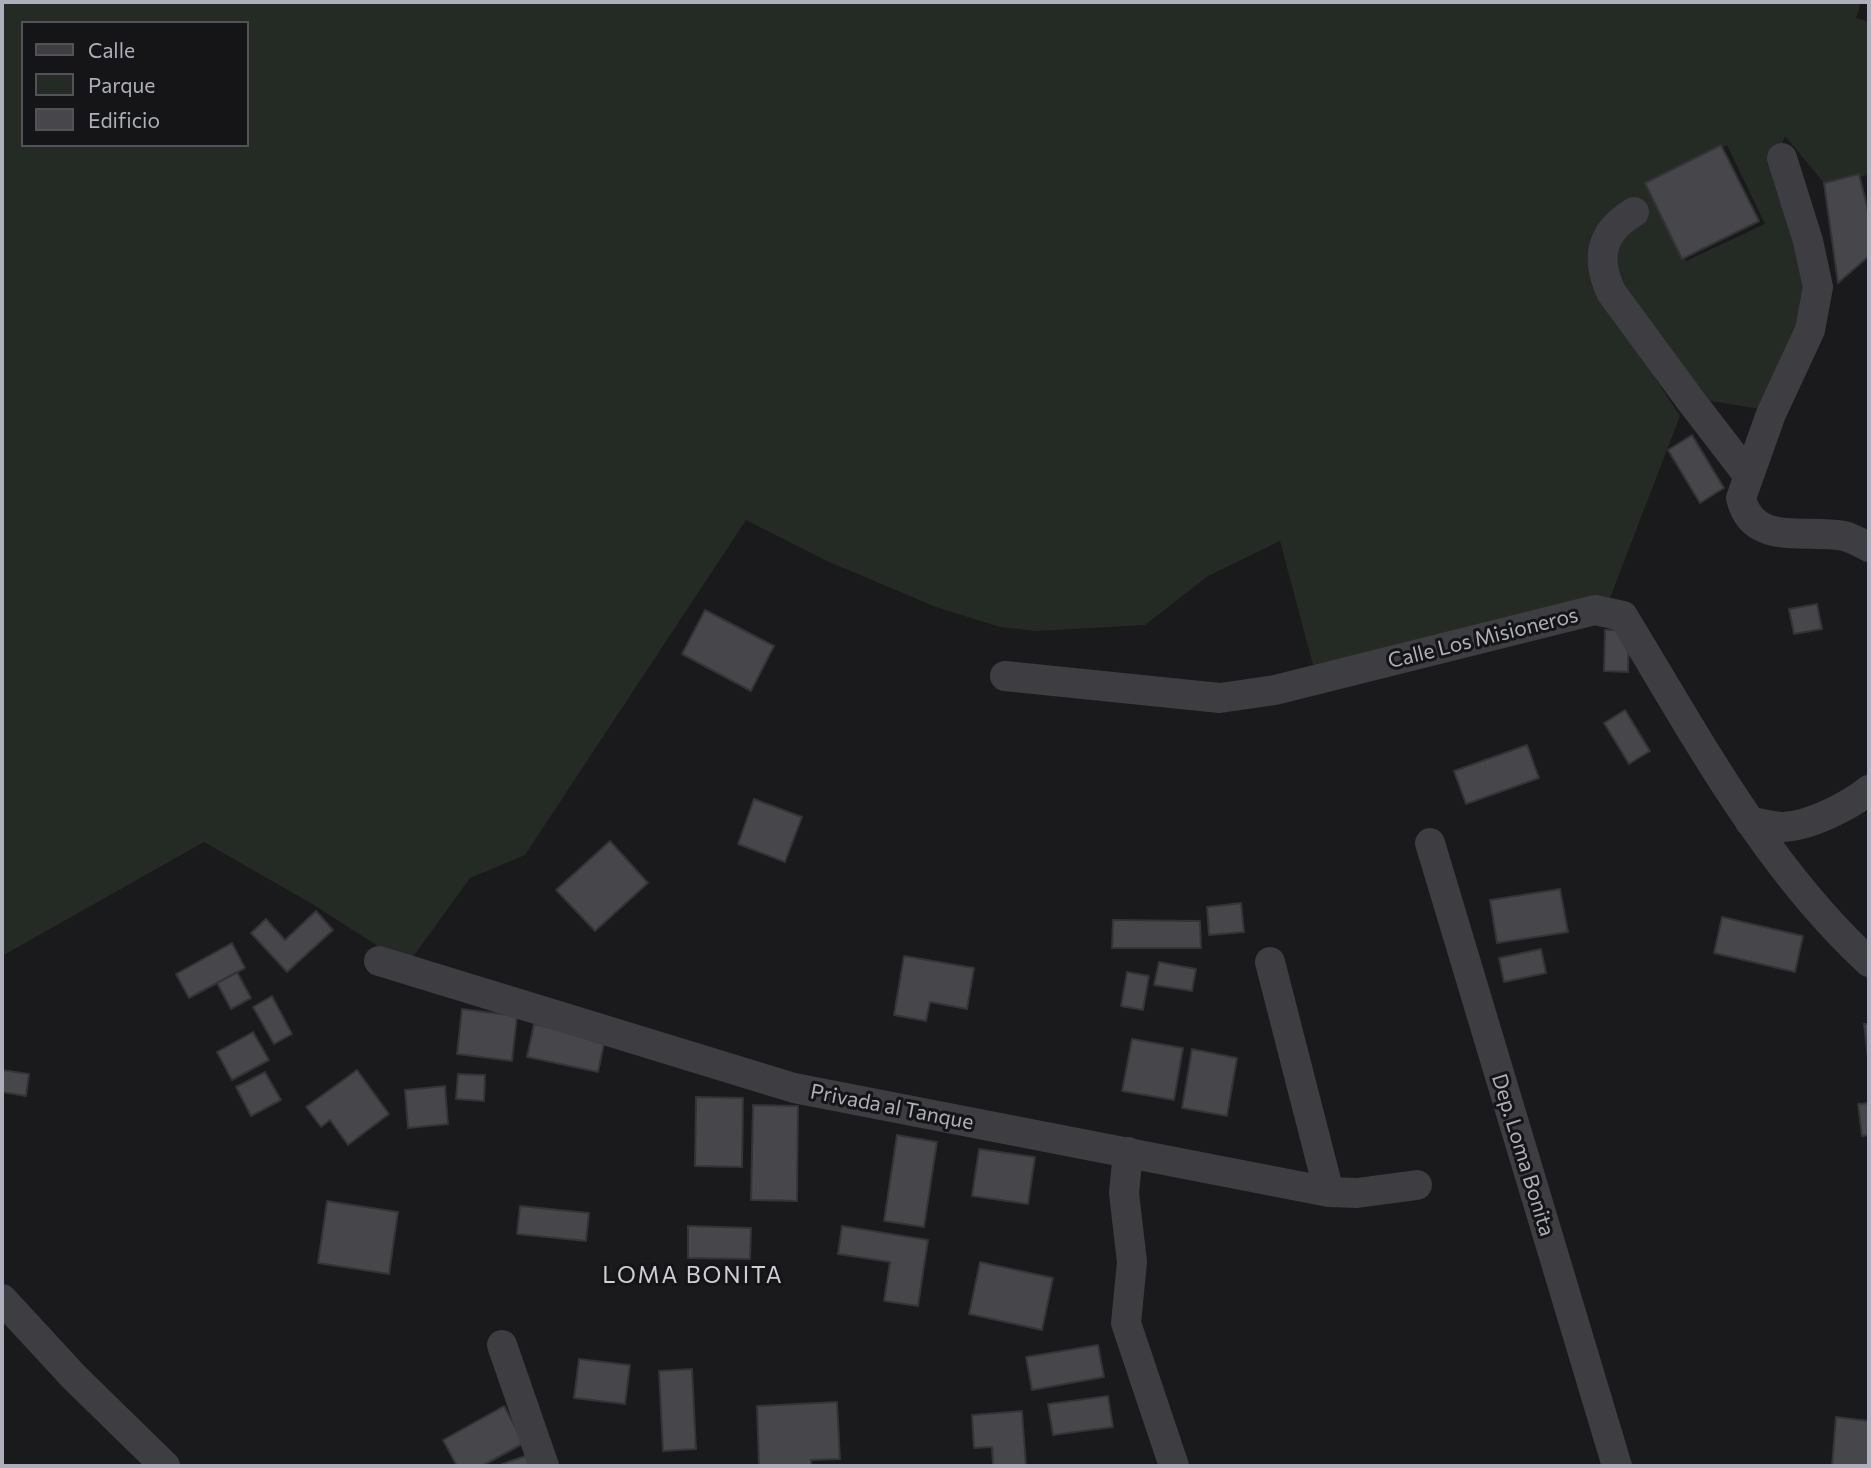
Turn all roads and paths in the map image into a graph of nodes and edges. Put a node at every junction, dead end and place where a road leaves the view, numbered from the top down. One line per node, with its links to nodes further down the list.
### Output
1 (1782, 158): 3 (street)
2 (1634, 212): 3 (street)
3 (1748, 475): 4 (street)
4 (1869, 547)
5 (1005, 676): 7 (street, Calle Los Misioneros)
6 (1869, 790): 7 (street)
7 (1750, 822): 11 (street, Calle Los Misioneros)
8 (1430, 843): 20 (street, Dep. Loma Bonita)
9 (379, 961): 12 (street, Privada al Tanque)
10 (1270, 962): 14 (street)
11 (1869, 962)
12 (1128, 1152): 14 (street, Privada al Tanque); 19 (street)
13 (1417, 1185): 14 (street, Privada al Tanque)
14 (1329, 1192)
15 (2, 1299): 17 (street)
16 (502, 1345): 18 (street)
17 (164, 1466)
18 (544, 1466)
19 (1174, 1466)
20 (1616, 1466)

